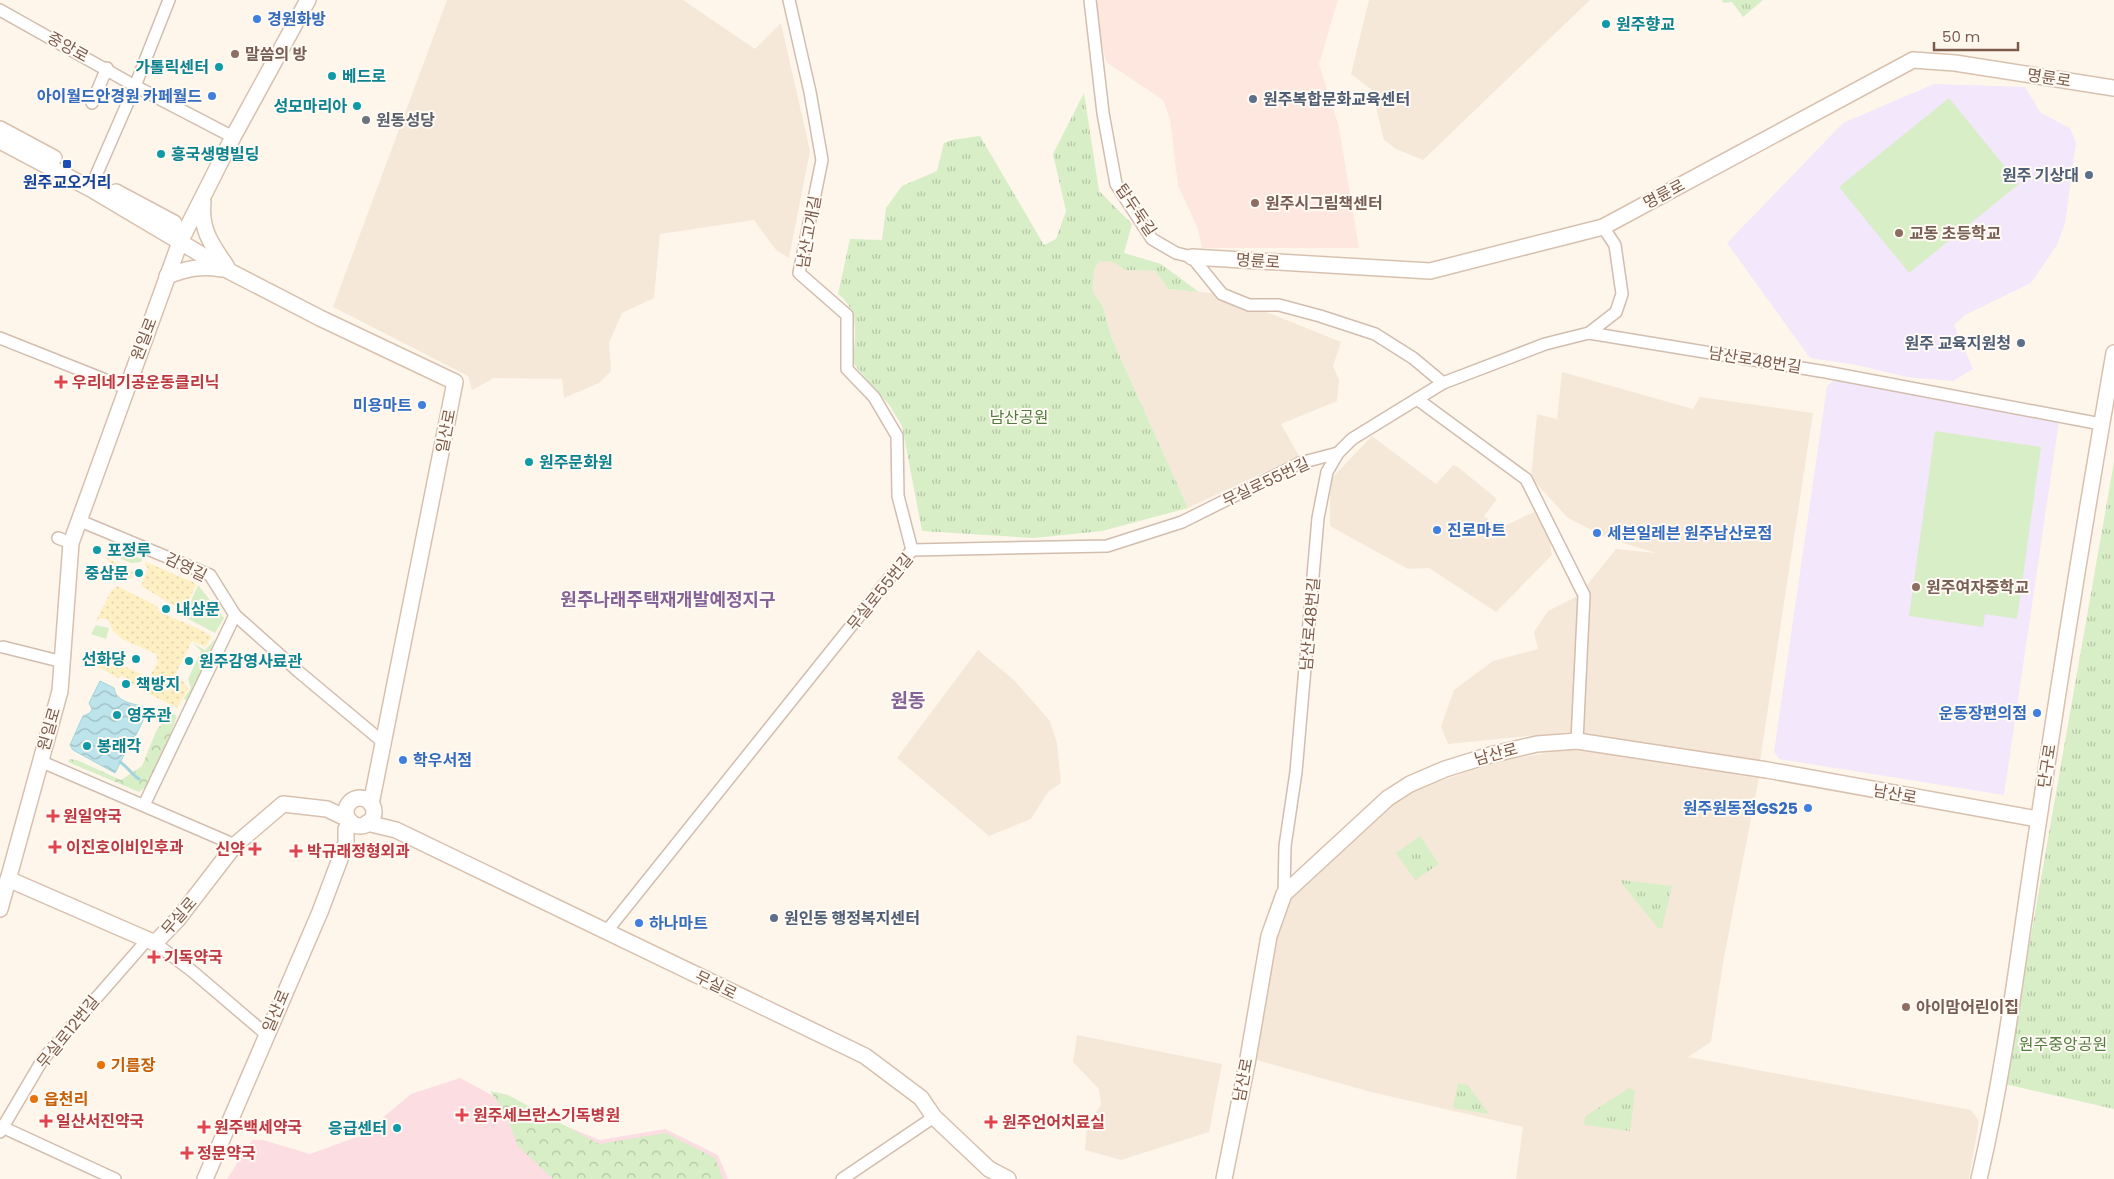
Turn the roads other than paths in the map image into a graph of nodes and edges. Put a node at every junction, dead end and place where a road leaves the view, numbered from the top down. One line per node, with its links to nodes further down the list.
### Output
1 (169, 0): 7 (street)
2 (308, 0): 11 (street, 원일로)
3 (1090, 0): 17 (street, 탑두둑길)
4 (792, 1): 29 (street, 남산고개길)
5 (0, 10): 6 (street, 중앙로)
6 (107, 68): 7 (street, 중앙로); 9 (street)
7 (135, 86): 11 (street, 중앙로); 13 (street)
8 (2114, 88): 15 (street, 명륜로)
9 (92, 103)
10 (0, 129): 13 (street)
11 (233, 137): 14 (street, 원일로)
12 (0, 141): 13 (street)
13 (92, 184): 16 (street, 일산로)
14 (204, 195): 16 (street, 원일로); 18 (street)
15 (1603, 227): 17 (street, 명륜로); 20 (street)
16 (180, 242): 18 (street, 일산로); 19 (street, 원일로)
17 (1192, 257): 23 (street)
18 (229, 270): 19 (street); 34 (street, 일산로)
19 (168, 276): 24 (street, 원일로)
20 (1588, 333): 23 (street, 남산로48번길); 26 (street, 남산로48번길)
21 (0, 338): 24 (street)
22 (2114, 352): 26 (street, 단구로)
23 (1443, 383): 25 (street, 남산로48번길)
24 (126, 388): 28 (street, 원일로)
25 (1417, 399): 27 (street, 남산로48번길); 33 (street)
26 (2101, 424): 39 (street, 단구로)
27 (1338, 453): 29 (street, 무실로55번길); 44 (street, 남산로48번길)
28 (78, 520): 30 (street, 감영길); 32 (street, 원일로)
29 (912, 550): 46 (street, 무실로55번길)
30 (234, 615): 34 (street, 감영길); 37 (street)
31 (3, 647): 32 (street)
32 (63, 662): 35 (street, 원일로)
33 (1577, 741): 39 (street, 남산로); 44 (street, 남산로)
34 (384, 743): 36 (street, 일산로)
35 (40, 760): 37 (street, 원일로); 43 (street, 원일로)
36 (364, 803): 38 (street); 40 (street); 40 (street); 41 (street)
37 (144, 805): 42 (street, 원일로)
38 (327, 809): 40 (street); 42 (street, 무실로)
39 (2038, 819): 56 (street, 단구로)
40 (356, 822): 41 (street); 48 (street, 일산로)
41 (396, 830): 46 (street, 무실로)
42 (235, 845): 47 (street, 무실로)
43 (4, 877): 45 (street, 원일로); 47 (street, 무실로)
44 (1284, 894): 55 (street, 남산로)
45 (0, 909)
46 (606, 932): 49 (street, 무실로)
47 (151, 942): 48 (street); 50 (street, 무실로12번길)
48 (267, 1035): 52 (street, 일산로)
49 (934, 1117): 53 (street); 54 (street, 무실로)
50 (1, 1128): 51 (street)
51 (115, 1179)
52 (205, 1179)
53 (842, 1179)
54 (1008, 1179)
55 (1224, 1179)
56 (1979, 1179)

